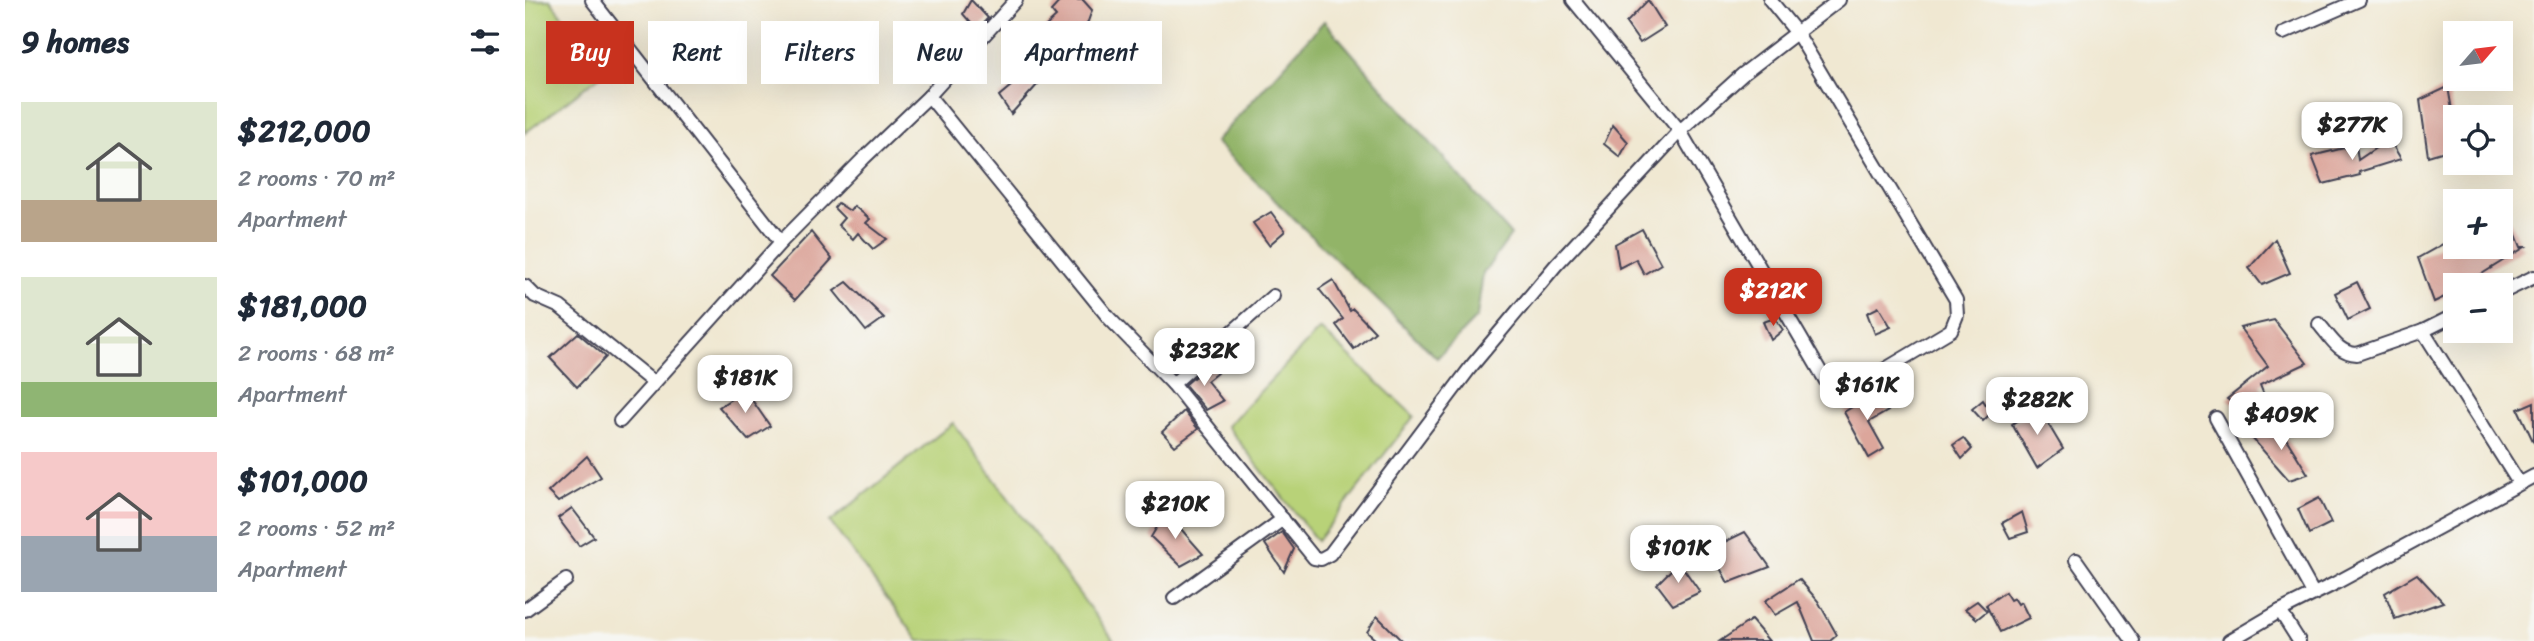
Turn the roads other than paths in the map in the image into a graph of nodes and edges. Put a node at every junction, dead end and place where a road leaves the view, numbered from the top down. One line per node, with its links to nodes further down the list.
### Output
1 (592, 0): 11 (street)
2 (1016, 0): 9 (street)
3 (1573, 0): 10 (street)
4 (1770, 0): 7 (street)
5 (1839, 0): 7 (street)
6 (2359, 0): 8 (street)
7 (1797, 33): 10 (street); 10 (street)
8 (2283, 33)
9 (929, 96): 11 (street); 20 (street)
10 (1680, 131): 25 (street)
11 (781, 242): 19 (street)
12 (2534, 277): 14 (street)
13 (525, 286): 19 (street)
14 (2513, 287)
15 (1273, 296): 20 (street)
16 (2443, 321): 18 (street)
17 (2319, 324): 18 (street)
18 (2423, 331): 24 (street)
19 (654, 383): 22 (street)
20 (1173, 384): 25 (street)
21 (2216, 418): 28 (street)
22 (620, 421)
23 (2534, 476): 24 (street)
24 (2519, 483): 28 (street)
25 (1283, 519): 29 (street)
26 (2075, 560): 32 (street)
27 (566, 580): 30 (street)
28 (2313, 593): 31 (street)
29 (1174, 598)
30 (525, 610)
31 (2280, 611): 33 (street); 34 (street)
32 (2133, 641)
33 (2229, 641)
34 (2299, 641)

